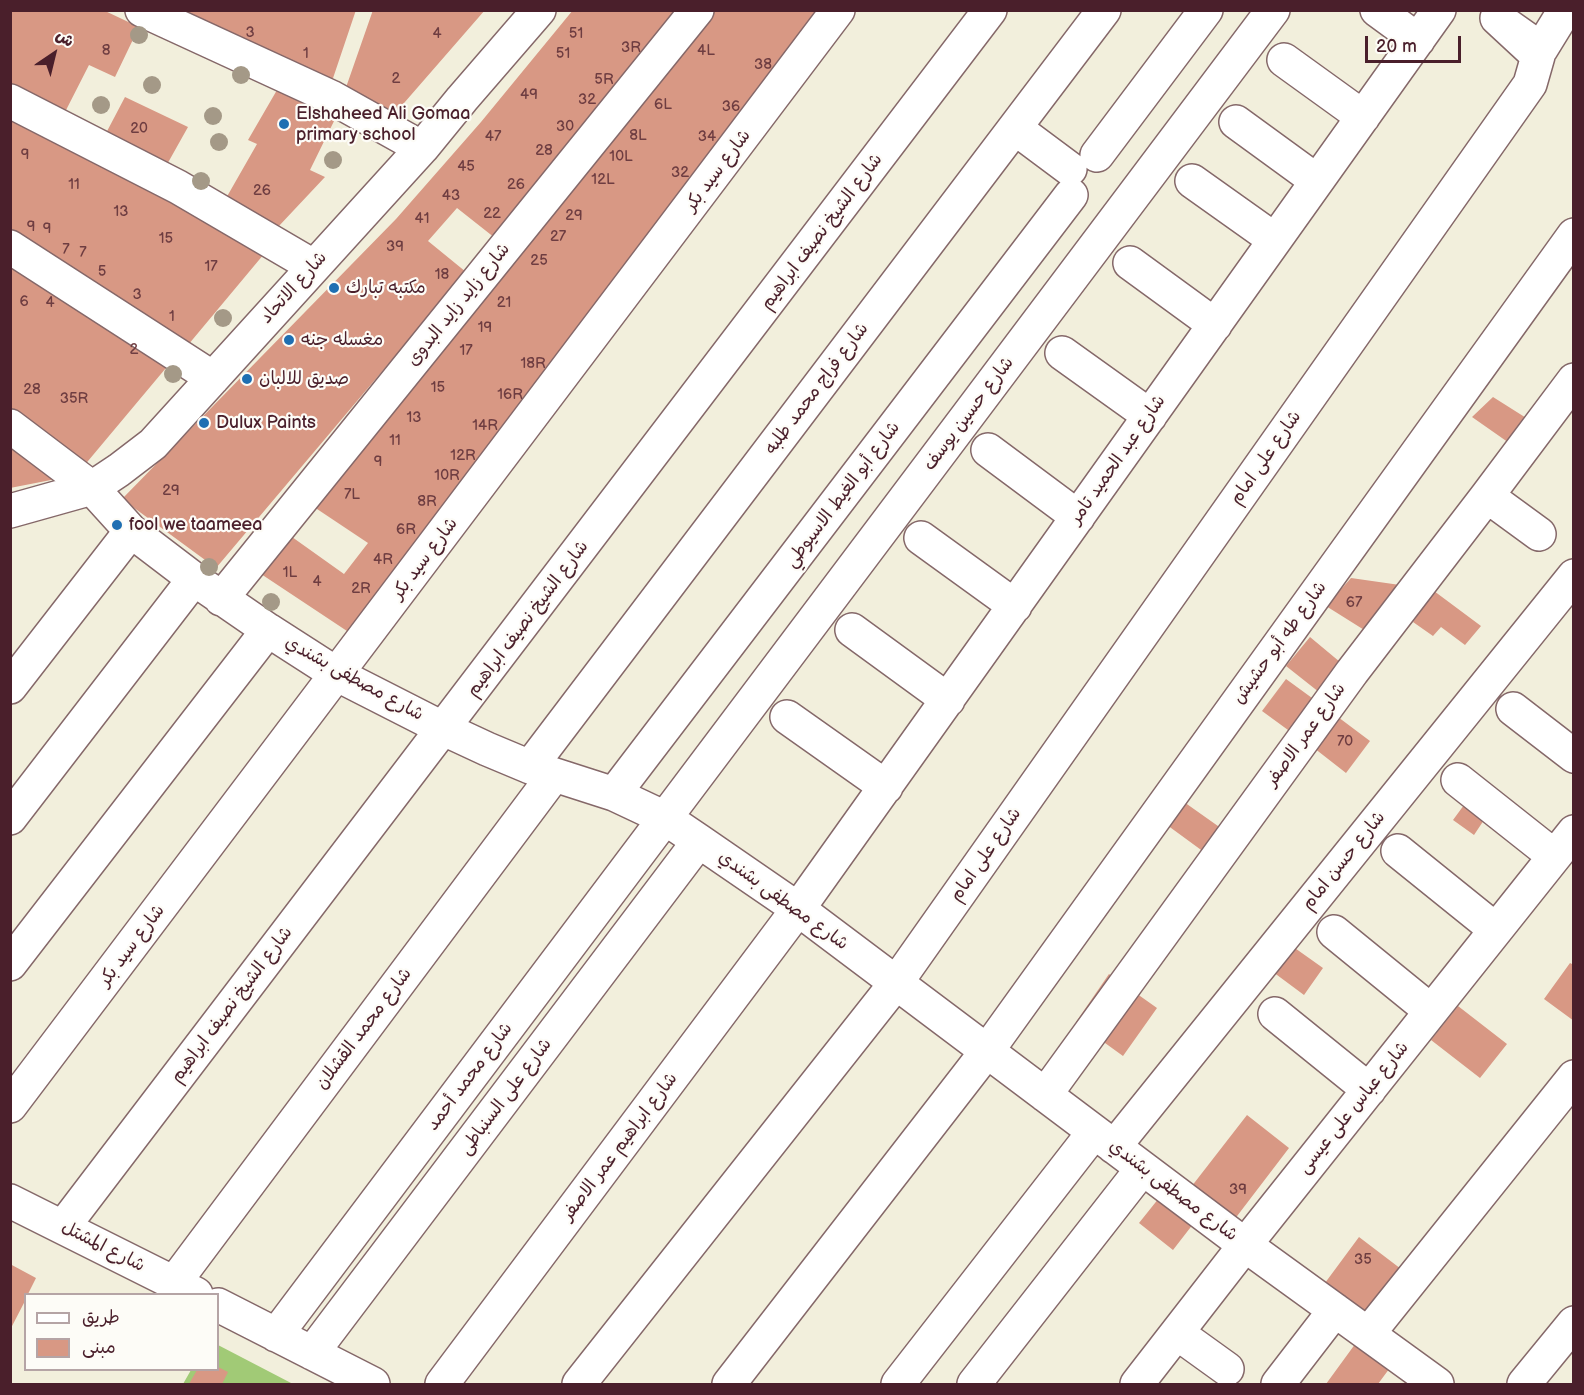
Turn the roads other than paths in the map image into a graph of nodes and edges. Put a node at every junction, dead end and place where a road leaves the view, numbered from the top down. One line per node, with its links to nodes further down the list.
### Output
1 (142, 10): 19 (street)
2 (539, 10): 19 (street, شارع الاتحاد)
3 (697, 10): 45 (street, شارع زايد زايد البدوى)
4 (838, 10): 49 (street, شارع سيد بكر)
5 (990, 10): 54 (street, شارع الشيخ نصيف ابراهيم)
6 (1104, 10): 18 (street, شارع فراج محمد طلبه)
7 (1206, 10): 20 (street, شارع أبو الغيط الاسيوطي)
8 (1273, 10): 61 (street, شارع حسين يوسف)
9 (1377, 10): 13 (street)
10 (1438, 10): 13 (street, شارع عبد الحميد تامر)
11 (1565, 10): 12 (street, شارع على امام)
12 (1492, 14): 69 (street, شارع على امام)
13 (1418, 40): 16 (street, شارع عبد الحميد تامر)
14 (1284, 60): 16 (street)
15 (10, 101): 27 (street)
16 (1363, 117): 22 (street, شارع عبد الحميد تامر)
17 (1236, 122): 22 (street)
18 (1015, 128): 20 (street); 56 (street, شارع فراج محمد طلبه)
19 (422, 148): 27 (street, شارع الاتحاد)
20 (1079, 173): 59 (street, شارع أبو الغيط الاسيوطي)
21 (1192, 181): 24 (street)
22 (1317, 181): 24 (street, شارع عبد الحميد تامر)
23 (1574, 235): 72 (street, شارع طه أبو حشيش)
24 (1275, 240): 28 (street, شارع عبد الحميد تامر)
25 (10, 247): 30 (street)
26 (1130, 263): 28 (street)
27 (313, 266): 30 (street, شارع الاتحاد)
28 (1215, 325): 32 (street, شارع عبد الحميد تامر)
29 (1062, 353): 32 (street)
30 (213, 378): 36 (street, شارع الاتحاد)
31 (1574, 380): 33 (street, شارع عمر الاصفر)
32 (1150, 416): 39 (street, شارع عبد الحميد تامر)
33 (1563, 416): 37 (street, شارع عمر الاصفر)
34 (10, 426): 36 (street, شارع مصطفى بشندي)
35 (988, 450): 39 (street)
36 (92, 488): 38 (street, شارع الاتحاد); 40 (street, شارع مصطفى بشندي)
37 (1487, 496): 41 (street); 75 (street, شارع عمر الاصفر)
38 (10, 511)
39 (1078, 517): 46 (street, شارع عبد الحميد تامر)
40 (131, 531): 44 (street, شارع مصطفى بشندي); 50 (street)
41 (1539, 534)
42 (921, 538): 46 (street)
43 (1574, 576): 77 (street, شارع حسن امام)
44 (194, 579): 45 (street, شارع مصطفى بشندي); 60 (street)
45 (221, 599): 47 (street, شارع مصطفى بشندي)
46 (1015, 606): 51 (street, شارع عبد الحميد تامر)
47 (268, 630): 49 (street, شارع مصطفى بشندي); 68 (street)
48 (852, 630): 51 (street)
49 (338, 675): 54 (street, شارع مصطفى بشندي); 76 (street, شارع سيد بكر)
50 (10, 687)
51 (948, 700): 58 (street, شارع عبد الحميد تامر)
52 (1513, 709): 55 (street)
53 (787, 717): 58 (street)
54 (444, 729): 56 (street, شارع مصطفى بشندي); 80 (street, شارع الشيخ نصيف ابراهيم)
55 (1574, 756)
56 (542, 771): 59 (street, شارع مصطفى بشندي); 82 (street, شارع محمد القشلان)
57 (1458, 780): 63 (street)
58 (886, 787): 65 (street, شارع عبد الحميد تامر)
59 (614, 794): 61 (street, شارع مصطفى بشندي)
60 (10, 818)
61 (664, 818): 62 (street, شارع مصطفى بشندي); 88 (street, شارع محمد أحمد)
62 (699, 841): 65 (street, شارع مصطفى بشندي); 89 (street, شارع على السنباطى)
63 (1564, 844): 66 (street, شارع عباس على عيسى)
64 (1398, 851): 66 (street)
65 (798, 909): 69 (street, شارع مصطفى بشندي); 93 (street, شارع ابراهيم عمر الاصفر)
66 (1496, 930): 70 (street, شارع عباس على عيسى)
67 (1334, 932): 70 (street)
68 (10, 964)
69 (896, 983): 72 (street, شارع مصطفى بشندي); 94 (street)
70 (1431, 1011): 74 (street, شارع عباس على عيسى)
71 (1275, 1014): 74 (street)
72 (987, 1052): 75 (street, شارع مصطفى بشندي); 95 (street, شارع طه أبو حشيش)
73 (1574, 1077): 87 (street)
74 (1369, 1090): 81 (street, شارع عباس على عيسى)
75 (1045, 1095): 77 (street, شارع مصطفى بشندي)
76 (10, 1106)
77 (1104, 1140): 78 (street, شارع مصطفى بشندي); 96 (street, شارع حسن امام)
78 (1142, 1168): 81 (street, شارع مصطفى بشندي); 97 (street)
79 (10, 1201): 80 (street, شارع المشتل)
80 (63, 1227): 82 (street, شارع المشتل)
81 (1245, 1245): 84 (street, شارع مصطفى بشندي); 86 (street, شارع عباس على عيسى)
82 (185, 1289)
83 (219, 1306): 88 (street)
84 (1335, 1310): 87 (street, شارع مصطفى بشندي); 99 (street)
85 (1574, 1323): 100 (street)
86 (1177, 1333): 90 (street); 98 (street, شارع عباس على عيسى)
87 (1368, 1334): 91 (street, شارع مصطفى بشندي)
88 (276, 1335): 89 (street)
89 (312, 1353): 92 (street)
90 (1227, 1369)
91 (1433, 1383)
92 (373, 1384)
93 (442, 1384)
94 (579, 1384)
95 (729, 1384)
96 (898, 1384)
97 (974, 1384)
98 (1137, 1384)
99 (1278, 1384)
100 (1524, 1384)

